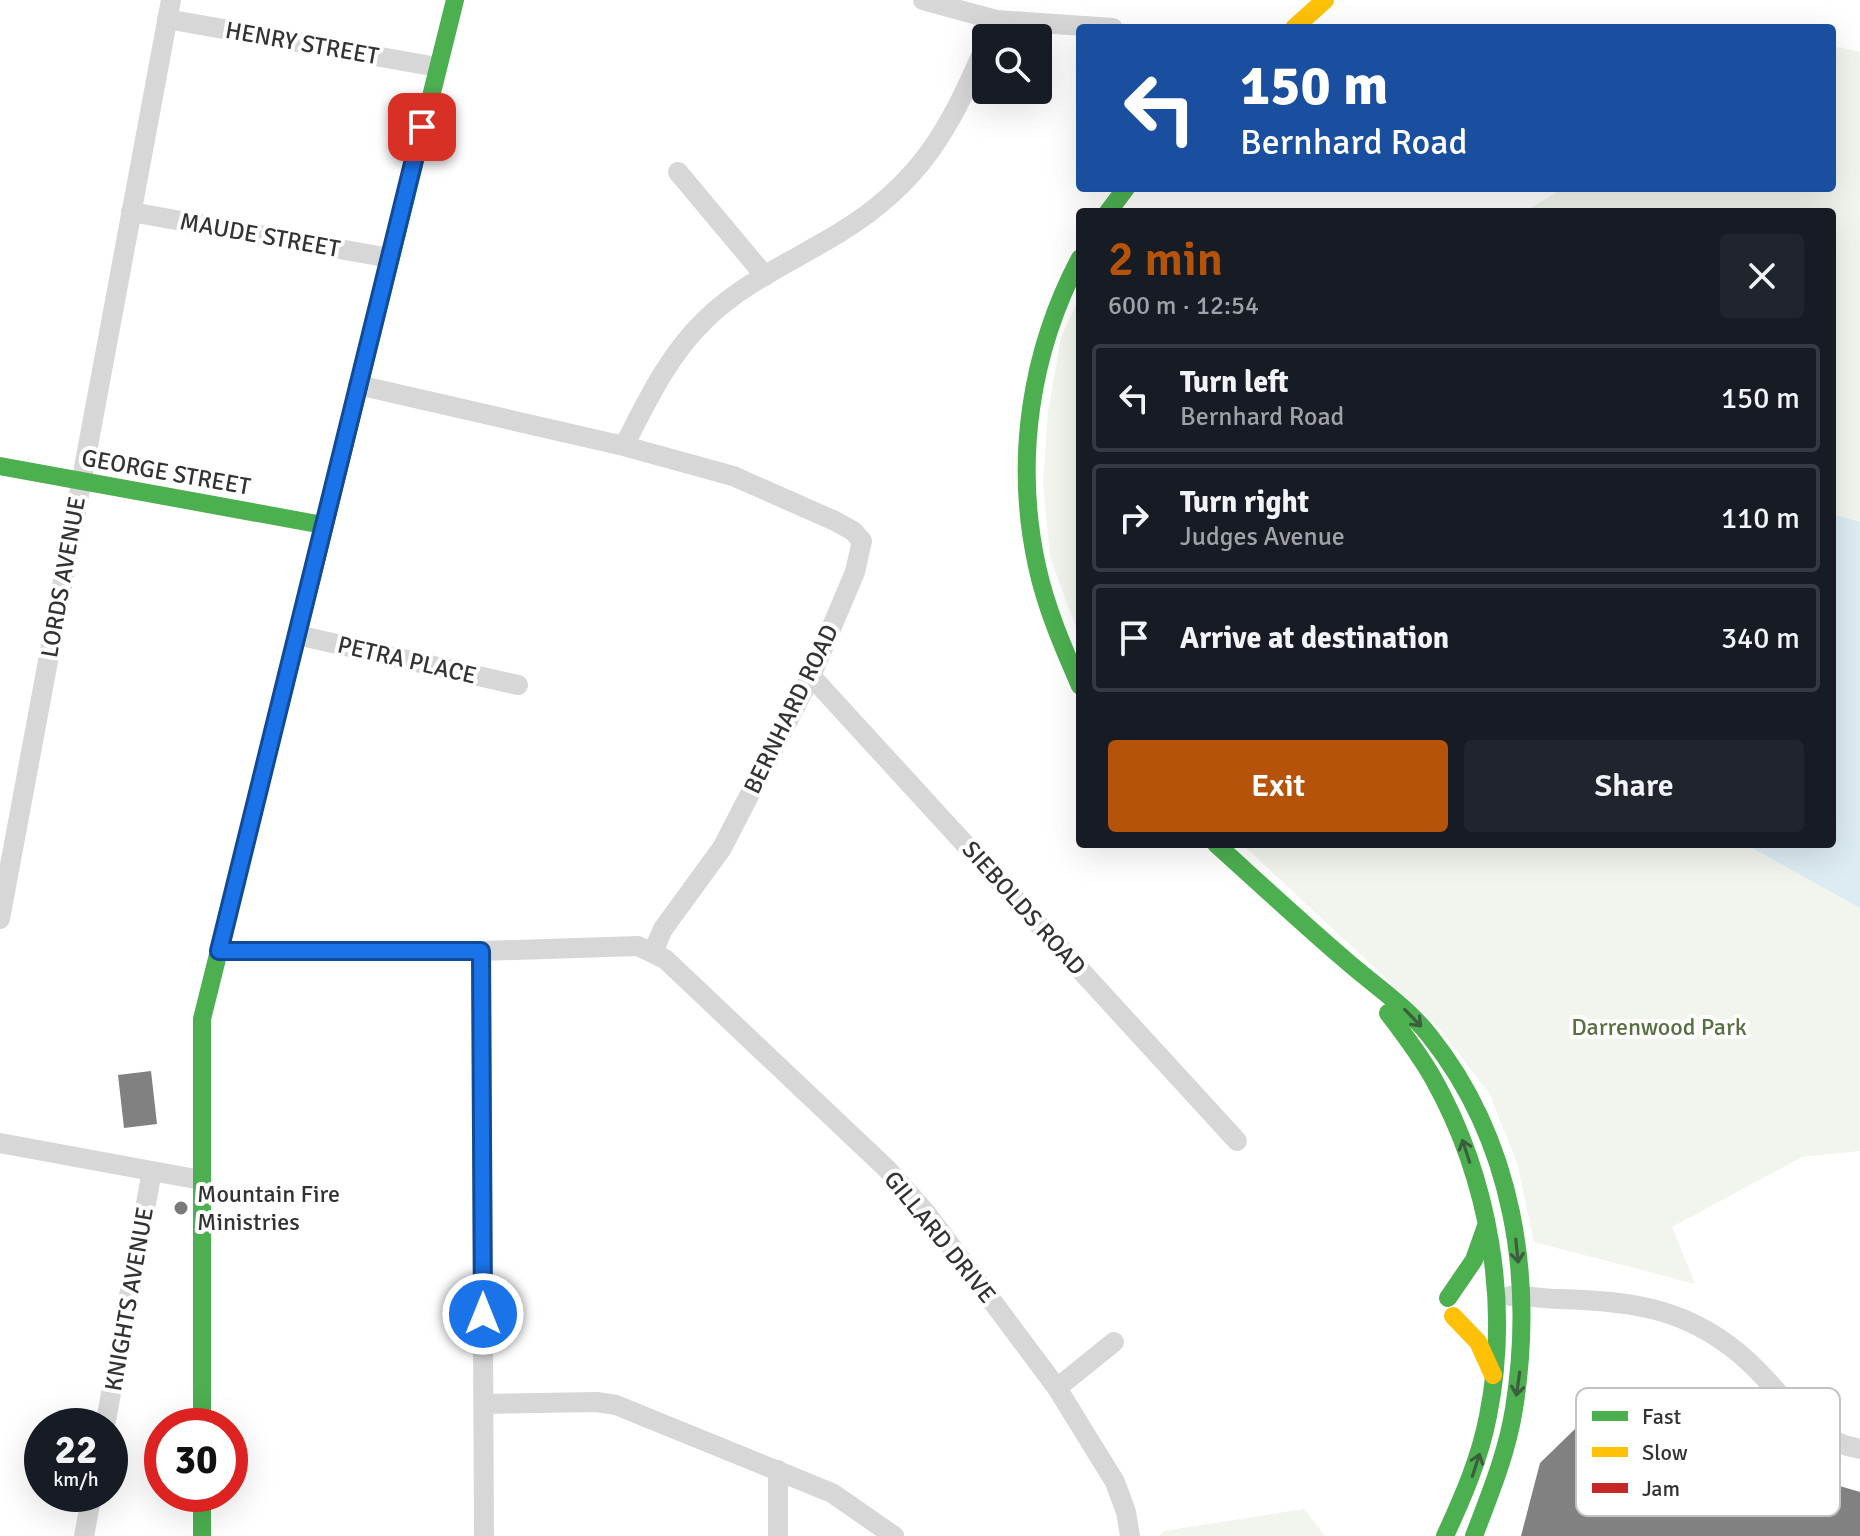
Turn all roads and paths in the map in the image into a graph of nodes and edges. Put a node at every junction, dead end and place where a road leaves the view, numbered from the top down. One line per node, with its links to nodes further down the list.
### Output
1 (455, 0): 9 (main road)
2 (923, 0): 5 (street)
3 (1325, 0): 6 (main road)
4 (169, 10): 9 (street, HENRY STREET); 12 (street, LORDS AVENUE)
5 (980, 24)
6 (1298, 24)
7 (1076, 28): 8 (street)
8 (1052, 29)
9 (437, 67): 13 (main road)
10 (972, 74): 15 (street)
11 (678, 172): 15 (street)
12 (131, 212): 13 (street, MAUDE STREET); 19 (street, LORDS AVENUE)
13 (390, 258): 16 (main road)
14 (1076, 267): 23 (main road)
15 (765, 276): 17 (street)
16 (358, 385): 17 (street, BERNHARD ROAD); 20 (main road)
17 (624, 446): 22 (street, BERNHARD ROAD)
18 (0, 466): 19 (main road, GEORGE STREET)
19 (80, 480): 20 (main road, GEORGE STREET); 26 (street, LORDS AVENUE)
20 (323, 525): 21 (main road)
21 (297, 635): 24 (street, PETRA PLACE); 27 (main road)
22 (811, 676): 29 (street, BERNHARD ROAD); 31 (street, SIEBOLDS ROAD)
23 (1076, 678)
24 (518, 685)
25 (1220, 848): 30 (main road)
26 (0, 919)
27 (219, 951): 28 (street); 34 (main road)
28 (481, 951): 29 (street); 42 (street)
29 (653, 952): 40 (street, GILLARD DRIVE)
30 (1354, 968): 35 (main road, one-way to 30); 36 (main road, one-way to 36)
31 (1237, 1141)
32 (0, 1143): 33 (street)
33 (152, 1171): 34 (street); 43 (street, KNIGHTS AVENUE)
34 (201, 1180): 44 (main road)
35 (1486, 1224): 37 (main road); 39 (main road)
36 (1522, 1301): 37 (street); 41 (street); 57 (main road, one-way to 57)
37 (1498, 1303): 39 (main road)
38 (1114, 1342): 40 (street)
39 (1495, 1383): 56 (main road, one-way to 39)
40 (1057, 1388): 55 (street, GILLARD DRIVE)
41 (1774, 1388)
42 (484, 1404): 47 (street); 52 (street)
43 (108, 1408)
44 (202, 1408)
45 (1840, 1445): 46 (street)
46 (1860, 1449)
47 (778, 1470): 53 (street); 54 (street)
48 (89, 1512): 50 (street)
49 (202, 1512): 51 (main road)
50 (84, 1536)
51 (202, 1536)
52 (484, 1536)
53 (778, 1536)
54 (894, 1536)
55 (1130, 1536)
56 (1445, 1536)
57 (1474, 1536)

